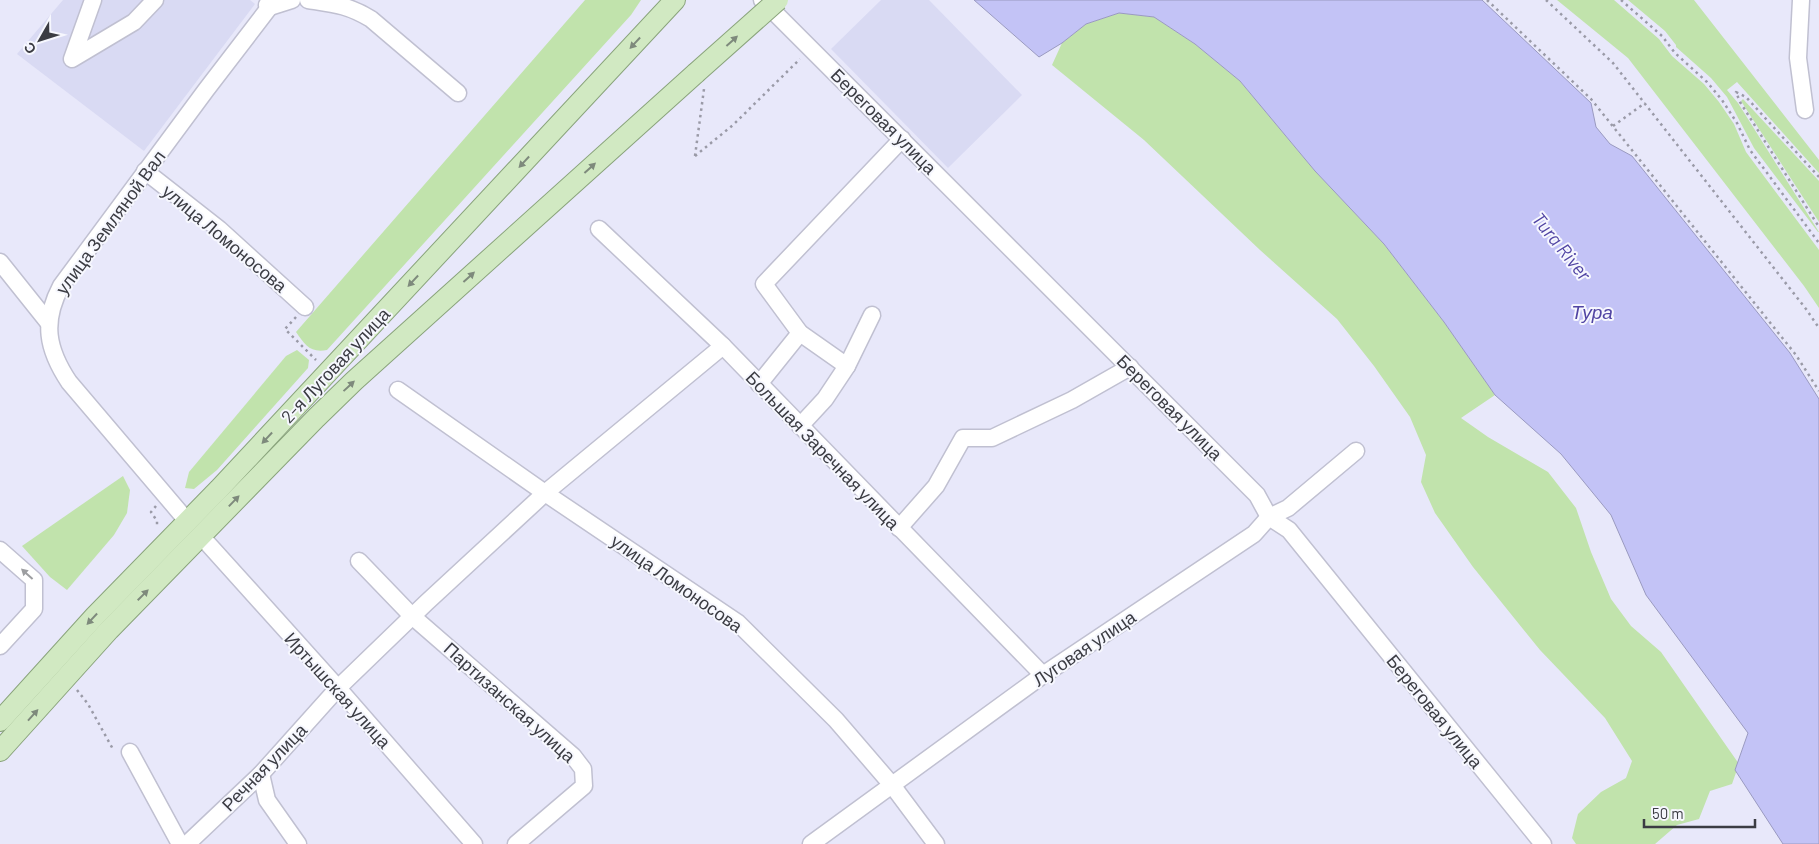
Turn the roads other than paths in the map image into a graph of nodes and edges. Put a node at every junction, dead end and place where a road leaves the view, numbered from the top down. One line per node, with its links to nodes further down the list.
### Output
1 (94, 0): 2 (street)
2 (155, 0)
3 (292, 0): 8 (street)
4 (308, 0): 10 (street)
5 (762, 0): 12 (street, Береговая улица)
6 (778, 0): 30 (main road, 2-я Луговая улица, one-way to 6, bridge)
7 (1800, 0): 11 (street)
8 (269, 2): 13 (street, улица Земляной Вал)
9 (671, 4): 30 (main road, 2-я Луговая улица, one-way to 30)
10 (458, 93)
11 (1805, 110)
12 (902, 139): 19 (street); 22 (street, Береговая улица)
13 (145, 171): 16 (street, улица Ломоносова); 18 (street, улица Земляной Вал)
14 (599, 229): 20 (street, Большая Заречная улица)
15 (0, 262): 18 (street)
16 (305, 307)
17 (872, 315): 21 (street)
18 (48, 322): 30 (street, улица Земляной Вал)
19 (800, 333): 21 (street); 23 (street)
20 (723, 346): 23 (street, Большая Заречная улица); 27 (street, Речная улица)
21 (847, 366): 25 (street)
22 (1130, 367): 28 (street, Береговая улица); 29 (street)
23 (759, 384): 25 (street, Большая Заречная улица)
24 (398, 390): 27 (street, улица Ломоносова)
25 (800, 426): 29 (street, Большая Заречная улица)
26 (1356, 451): 28 (street, Луговая улица)
27 (545, 493): 33 (street, Речная улица); 41 (street, улица Ломоносова)
28 (1269, 516): 35 (street, Луговая улица); 49 (street, Береговая улица)
29 (899, 528): 35 (street, Большая Заречная улица)
30 (194, 529): 36 (street, Иртышская улица); 37 (main road, 2-я Луговая улица, one-way to 37); 38 (main road, 2-я Луговая улица, one-way to 30)
31 (0, 550): 34 (street, one-way to 31)
32 (360, 562): 33 (street, Партизанская улица)
33 (412, 616): 36 (street, Речная улица); 46 (street, Партизанская улица)
34 (0, 646)
35 (1043, 675): 41 (street, Луговая улица)
36 (338, 688): 40 (street, Речная улица); 45 (street, Иртышская улица)
37 (0, 721)
38 (0, 751)
39 (123, 753): 42 (street)
40 (261, 774): 43 (street, Речная улица); 44 (street)
41 (892, 786): 47 (street, Луговая улица); 48 (street, улица Ломоносова)
42 (180, 844)
43 (187, 844)
44 (298, 844)
45 (474, 844)
46 (516, 844)
47 (811, 844)
48 (936, 844)
49 (1543, 844)

